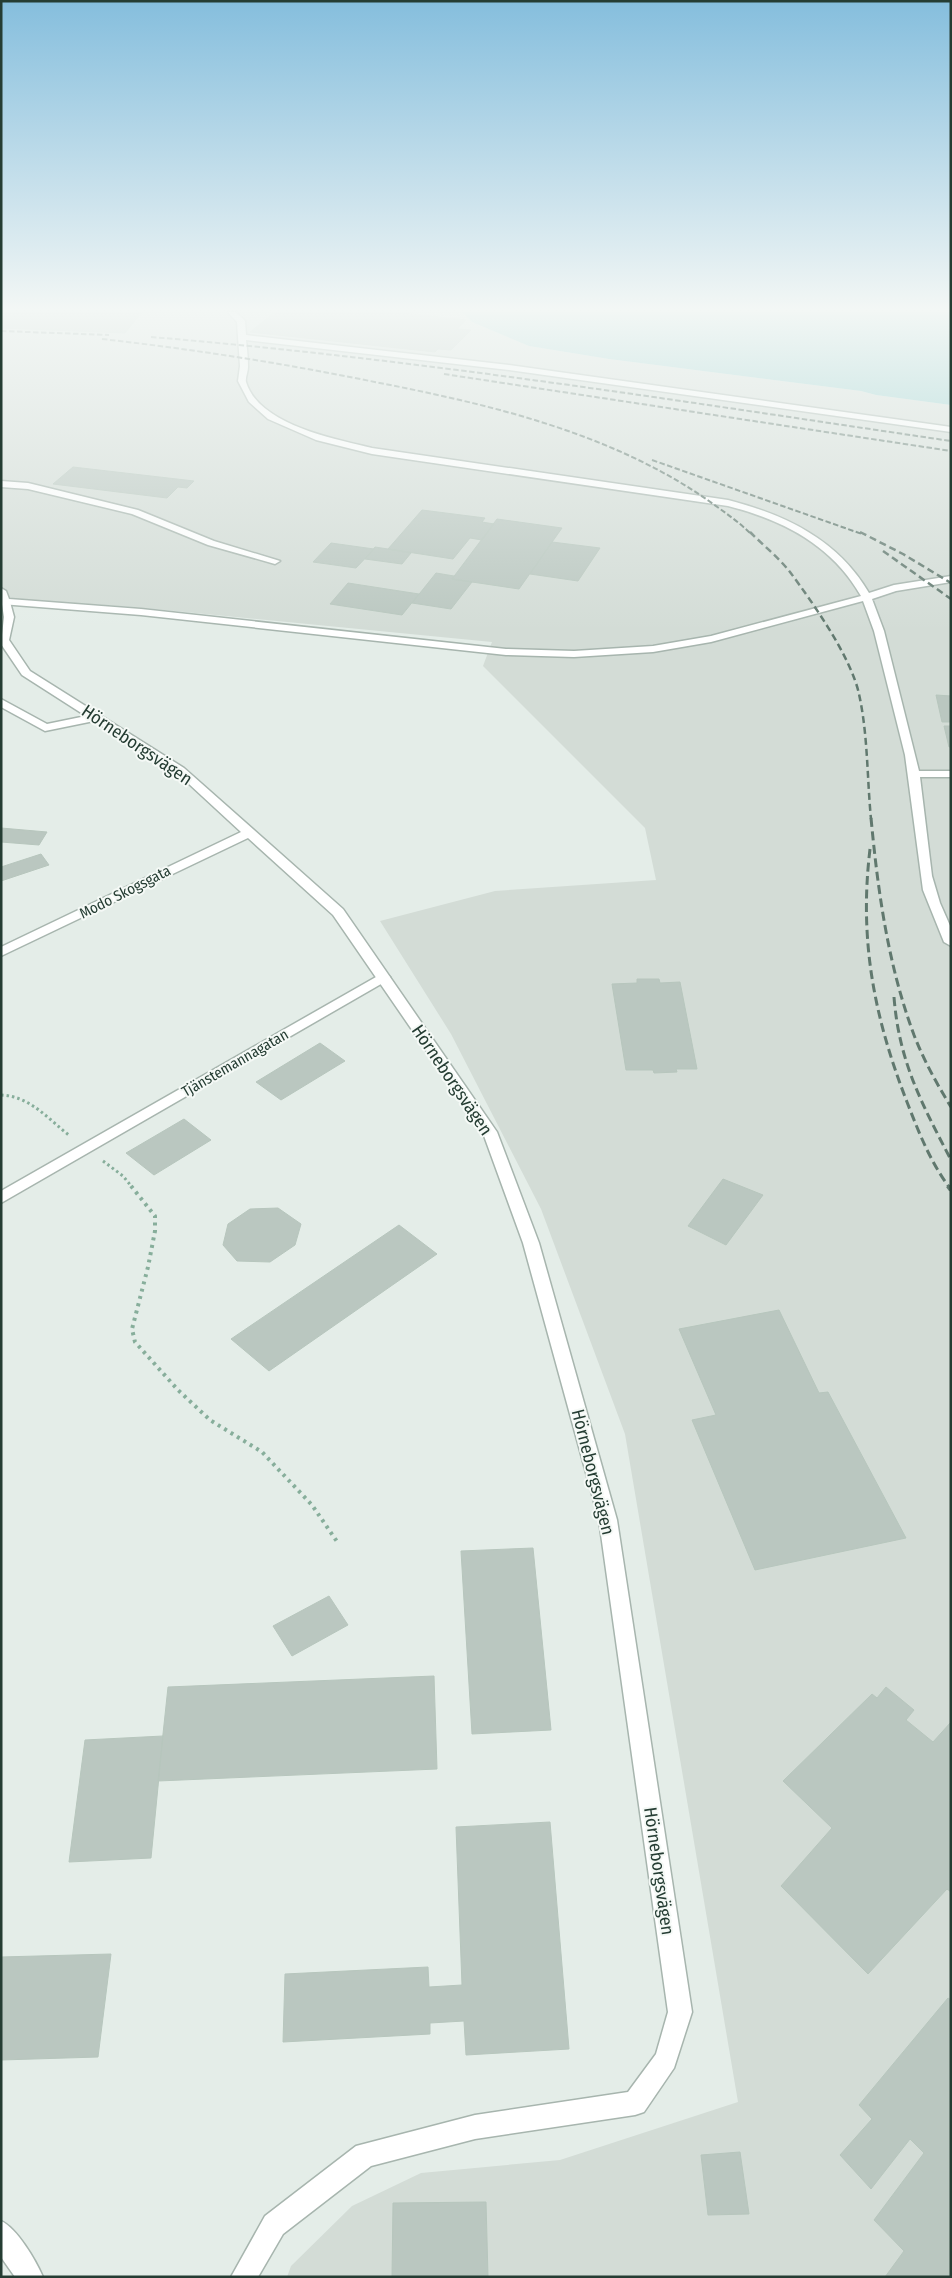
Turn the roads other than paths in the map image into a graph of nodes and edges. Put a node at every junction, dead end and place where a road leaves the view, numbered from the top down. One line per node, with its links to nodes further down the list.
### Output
1 (272, 418): 8 (street)
2 (870, 418): 3 (street)
3 (951, 430)
4 (1, 484): 5 (street)
5 (275, 561)
6 (951, 579): 8 (street)
7 (3, 598): 8 (street); 10 (street, Hörneborgsvägen)
8 (867, 598): 11 (street)
9 (1, 702): 10 (street)
10 (96, 717): 13 (street, Hörneborgsvägen)
11 (914, 774): 12 (street); 14 (street)
12 (951, 774)
13 (250, 832): 15 (street, Modo Skogsgata); 16 (street, Hörneborgsvägen)
14 (951, 942)
15 (1, 952)
16 (383, 977): 17 (street, Tjänstemannagatan); 20 (street, Hörneborgsvägen)
17 (1, 1198)
18 (1, 2234): 19 (street)
19 (30, 2277)
20 (244, 2277)

